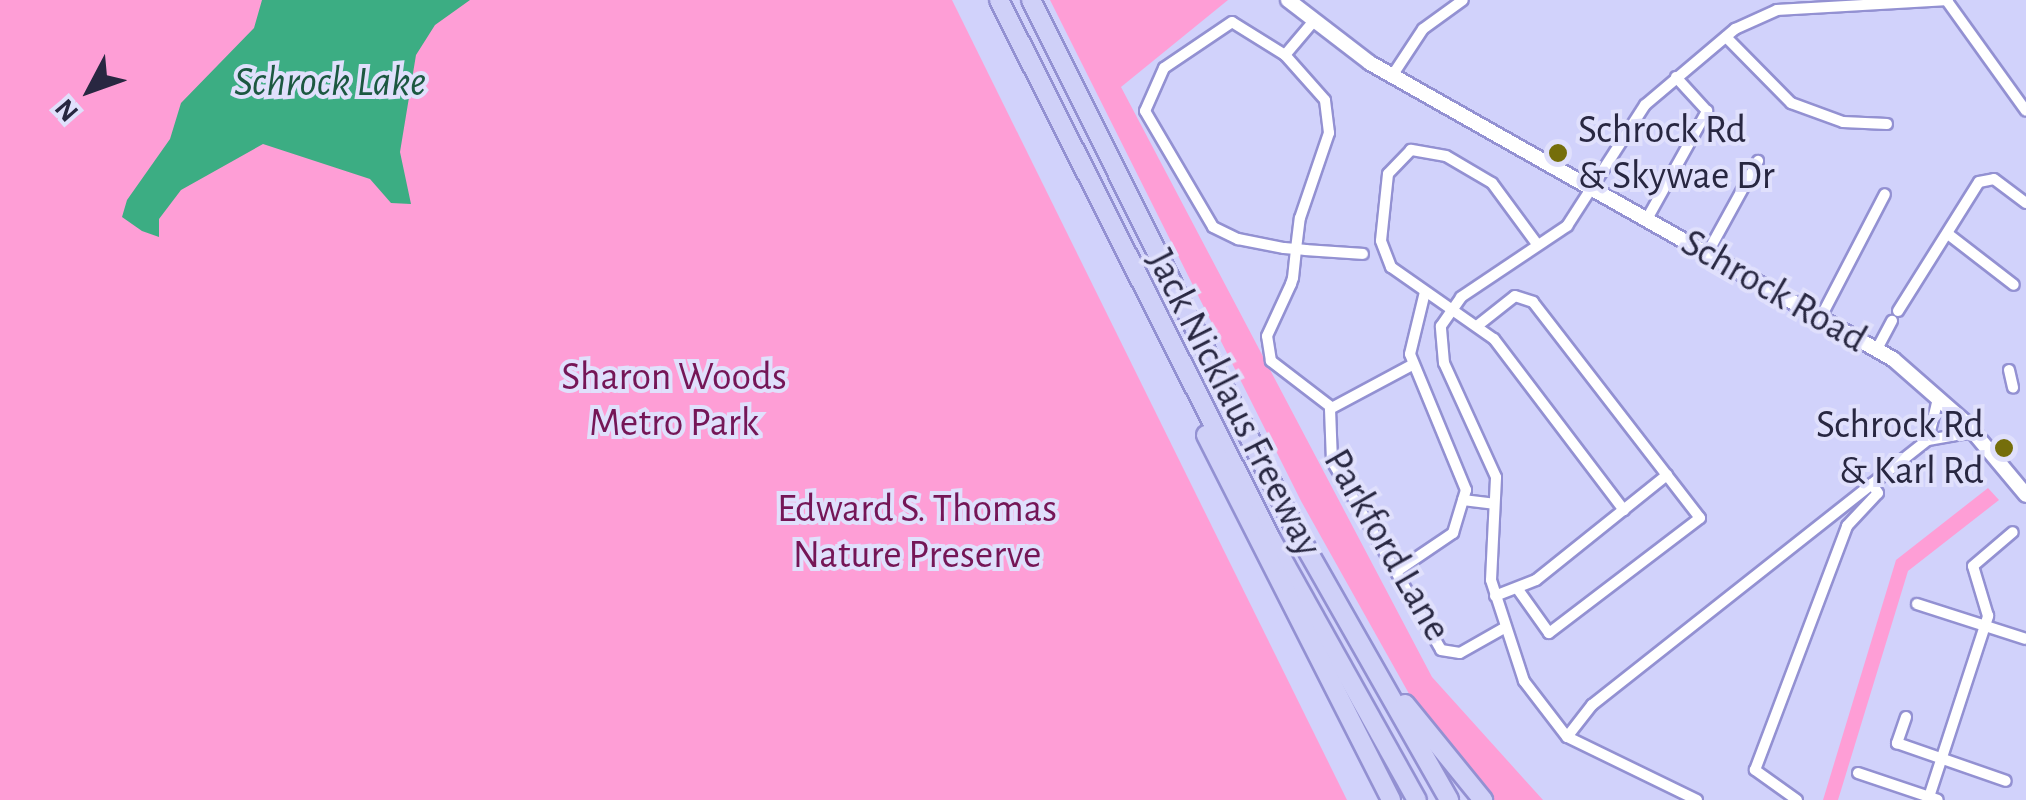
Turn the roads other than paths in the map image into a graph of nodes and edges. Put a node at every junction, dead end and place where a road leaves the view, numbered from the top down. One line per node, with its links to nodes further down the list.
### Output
1 (999, 0): 28 (highway, Jack Nicklaus Freeway)
2 (1031, 0): 46 (highway, Jack Nicklaus Freeway)
3 (1288, 0): 8 (main road, Schrock Road)
4 (1463, 0): 11 (street)
5 (1947, 0): 6 (street); 13 (street)
6 (1892, 4): 7 (street)
7 (1776, 5): 9 (street)
8 (1312, 23): 10 (street); 11 (main road, Schrock Road)
9 (1726, 37): 12 (street); 14 (street)
10 (1285, 55): 22 (street); 22 (street)
11 (1392, 76): 16 (main road, Schrock Road)
12 (1676, 77): 16 (street); 19 (street)
13 (2026, 111)
14 (1887, 124)
15 (1758, 161): 23 (street)
16 (1593, 189): 19 (main road, Schrock Road); 21 (street)
17 (1885, 194): 29 (street)
18 (2026, 203): 20 (street)
19 (1646, 219): 23 (main road, Schrock Road)
20 (1948, 234): 25 (street); 31 (street)
21 (1537, 244): 26 (street); 27 (street)
22 (1296, 249): 24 (street); 36 (street)
23 (1708, 252): 29 (main road, Schrock Road)
24 (1363, 254)
25 (2014, 285)
26 (1425, 292): 27 (street); 32 (street)
27 (1450, 309): 30 (street); 43 (street)
28 (1156, 310): 54 (highway); 64 (highway, Jack Nicklaus Freeway)
29 (1822, 315): 31 (main road, Schrock Road)
30 (1477, 326): 39 (street); 44 (street)
31 (1877, 350): 35 (main road, Schrock Road)
32 (1412, 365): 36 (street, Parkford Lane); 42 (street)
33 (2009, 370): 34 (street)
34 (2014, 388)
35 (1938, 396): 37 (main road, Schrock Road); 38 (street)
36 (1331, 407): 47 (street, Parkford Lane)
37 (1974, 432): 38 (street); 41 (main road, Schrock Road)
38 (1928, 440): 40 (street)
39 (1666, 475): 44 (street); 48 (street)
40 (1872, 484): 56 (street); 67 (street)
41 (2026, 496)
42 (1464, 500): 43 (street); 47 (street)
43 (1494, 504): 49 (street)
44 (1624, 510): 48 (street)
45 (2013, 532): 51 (street)
46 (1308, 552): 65 (highway, Jack Nicklaus Freeway); 66 (highway)
47 (1397, 571): 52 (street, Parkford Lane)
48 (1519, 591): 49 (street)
49 (1495, 596): 52 (street)
50 (1917, 604): 51 (street)
51 (1985, 626): 53 (street); 57 (street)
52 (1504, 628): 56 (street)
53 (2026, 638)
54 (1342, 711): 62 (highway); 63 (highway)
55 (1906, 717): 57 (street)
56 (1567, 737): 60 (street)
57 (1941, 758): 59 (street); 61 (street)
58 (1858, 774): 61 (street)
59 (2006, 782)
60 (1694, 796)
61 (1932, 799)
62 (1378, 800)
63 (1391, 800)
64 (1417, 800)
65 (1449, 800)
66 (1483, 800)
67 (1797, 800)

